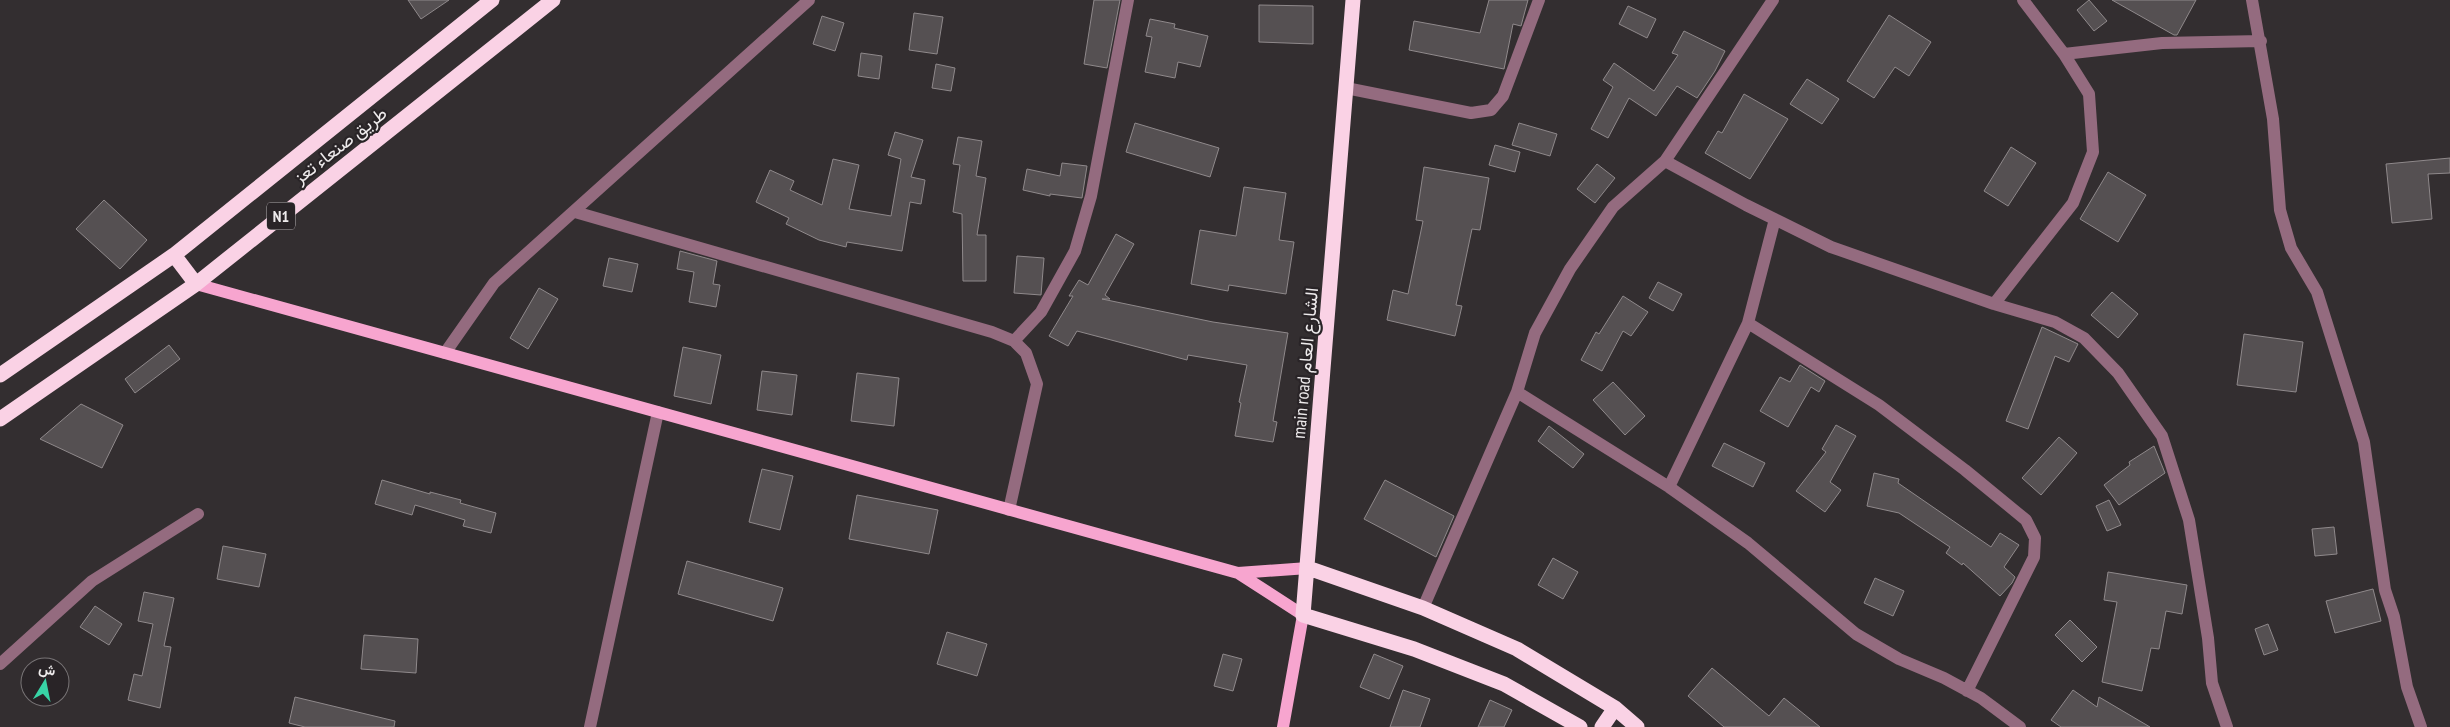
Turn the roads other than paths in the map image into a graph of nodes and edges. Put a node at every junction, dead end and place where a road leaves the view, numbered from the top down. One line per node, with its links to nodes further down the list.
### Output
1 (492, 0): 16 (highway, طريق صنعاء تعز / N1)
2 (553, 0): 17 (highway, طريق صنعاء تعز / N1)
3 (809, 0): 14 (street)
4 (1128, 0): 20 (street)
5 (1353, 0): 12 (highway, main road الشارع العام)
6 (1539, 0): 12 (street)
7 (1773, 0): 13 (street)
8 (2023, 0): 11 (street)
9 (2252, 0): 10 (street)
10 (2261, 41): 11 (street); 43 (street)
11 (2064, 54): 18 (street)
12 (1346, 88): 29 (highway, main road الشارع العام)
13 (1665, 161): 15 (street); 23 (street)
14 (575, 212): 20 (street); 21 (street)
15 (1774, 220): 18 (street); 19 (street)
16 (174, 255): 17 (highway); 22 (highway, طريق صنعاء تعز / N1)
17 (196, 284): 21 (main road); 25 (highway, طريق صنعاء تعز / N1)
18 (1994, 304): 42 (street)
19 (1748, 323): 26 (street); 34 (street)
20 (1014, 341): 27 (street)
21 (445, 353): 24 (main road)
22 (0, 375)
23 (1517, 392): 26 (street); 31 (street)
24 (658, 412): 27 (main road); 36 (street)
25 (0, 419)
26 (1668, 487): 34 (street)
27 (1009, 510): 30 (main road)
28 (198, 514): 33 (street)
29 (1308, 568): 30 (main road); 31 (highway); 32 (highway, main road الشارع العام)
30 (1238, 573): 32 (main road)
31 (1423, 608): 35 (highway)
32 (1303, 615): 37 (main road, main road الشارع العام); 38 (highway)
33 (0, 664)
34 (1967, 691): 41 (street)
35 (1615, 708): 39 (highway); 40 (highway)
36 (590, 727)
37 (1284, 727)
38 (1580, 727)
39 (1602, 727)
40 (1637, 727)
41 (2020, 727)
42 (2227, 727)
43 (2421, 727)

